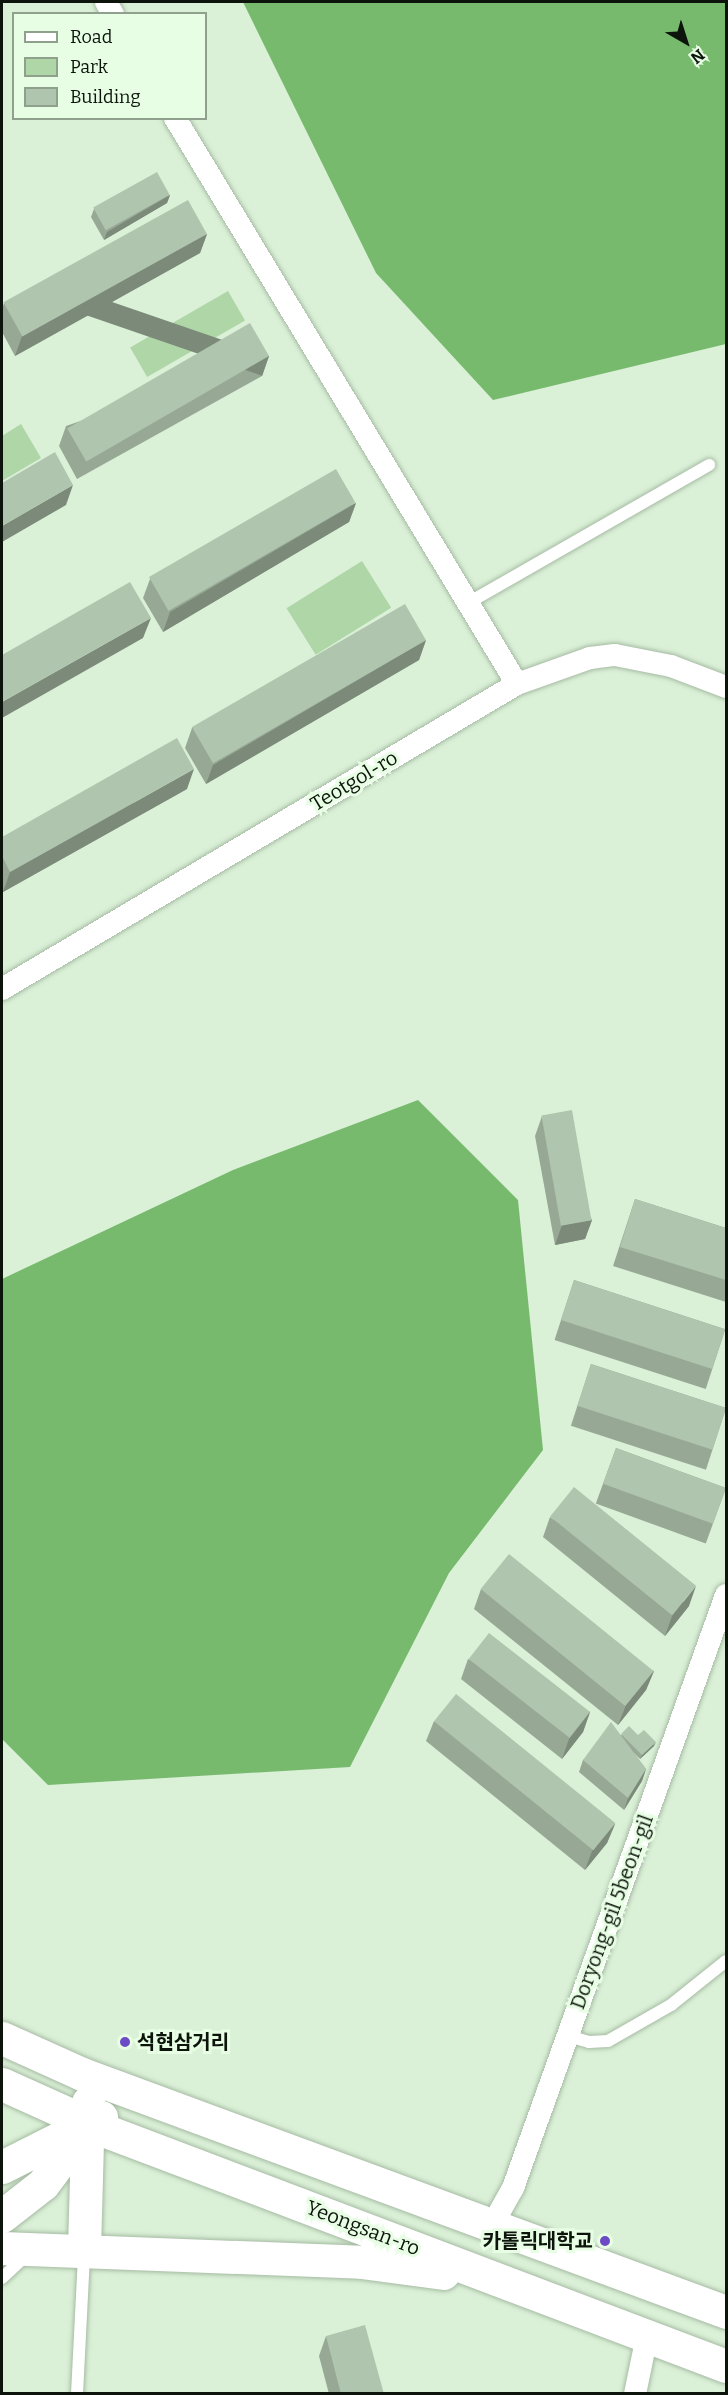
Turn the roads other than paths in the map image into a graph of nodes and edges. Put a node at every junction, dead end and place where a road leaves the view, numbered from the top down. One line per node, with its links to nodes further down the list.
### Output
1 (177, 120): 3 (street)
2 (708, 465): 3 (lane)
3 (468, 603): 4 (street)
4 (517, 684): 5 (street, Teotgol-ro); 6 (street, Teotgol-ro)
5 (726, 687)
6 (2, 989)
7 (726, 1595): 9 (street, Doryong-gil 5beon-gil)
8 (726, 1961): 9 (lane)
9 (568, 2036): 17 (street, Doryong-gil 5beon-gil)
10 (2, 2038): 11 (street)
11 (88, 2076): 13 (street); 14 (street)
12 (2, 2084): 14 (street, Yeongsan-ro)
13 (154, 2100): 14 (street); 17 (street)
14 (88, 2124): 15 (street); 16 (street); 20 (street); 22 (street, Yeongsan-ro)
15 (2, 2167)
16 (2, 2216)
17 (491, 2227): 23 (street)
18 (36, 2247): 19 (street); 20 (street); 21 (lane)
19 (2, 2248)
20 (84, 2249): 22 (street); 26 (lane)
21 (2, 2278)
22 (503, 2282): 24 (street, Yeongsan-ro)
23 (726, 2312)
24 (647, 2336): 25 (street, Yeongsan-ro); 27 (street)
25 (726, 2366)
26 (76, 2394)
27 (635, 2394)

